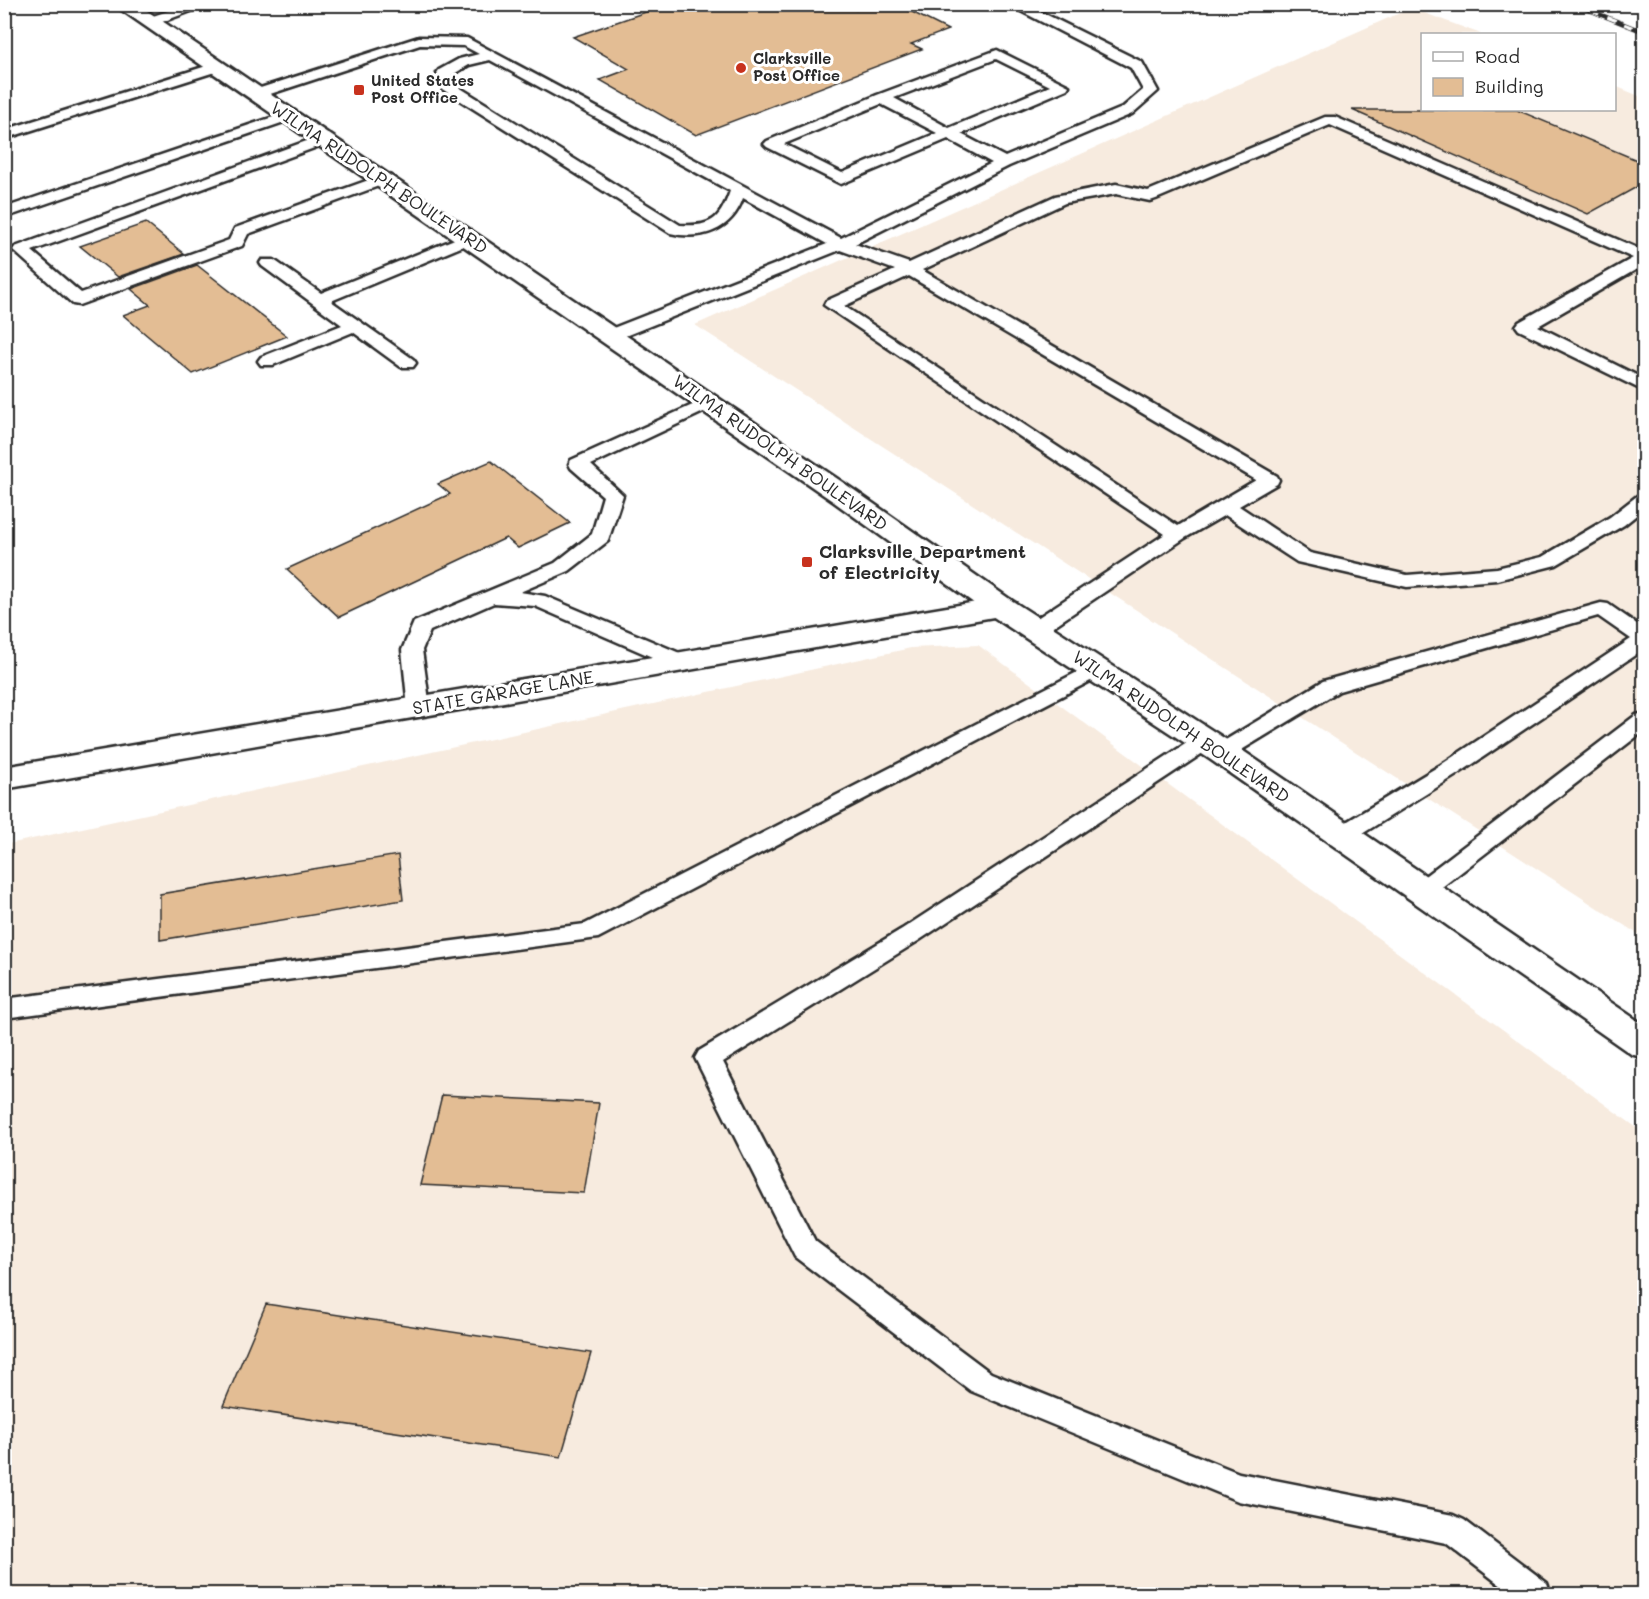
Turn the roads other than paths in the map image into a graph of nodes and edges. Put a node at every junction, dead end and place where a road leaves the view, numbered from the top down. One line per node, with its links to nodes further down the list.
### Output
1 (123, 4): 4 (main road, WILMA RUDOLPH BOULEVARD)
2 (204, 4): 4 (lane)
3 (1013, 4): 13 (lane)
4 (149, 22): 6 (main road, WILMA RUDOLPH BOULEVARD)
5 (491, 56): 7 (lane); 15 (lane); 15 (lane)
6 (216, 67): 7 (main road, WILMA RUDOLPH BOULEVARD); 11 (lane)
7 (256, 94): 9 (main road, WILMA RUDOLPH BOULEVARD)
8 (882, 98): 10 (lane); 10 (lane); 10 (lane)
9 (288, 116): 12 (main road, WILMA RUDOLPH BOULEVARD); 17 (lane)
10 (947, 133): 13 (lane)
11 (4, 135)
12 (323, 140): 14 (main road, WILMA RUDOLPH BOULEVARD); 16 (lane)
13 (1004, 163): 19 (lane)
14 (382, 180): 18 (main road, WILMA RUDOLPH BOULEVARD); 20 (lane)
15 (738, 190): 19 (lane)
16 (149, 205): 20 (lane); 20 (lane)
17 (4, 213)
18 (467, 239): 24 (lane); 26 (main road, WILMA RUDOLPH BOULEVARD)
19 (839, 244): 23 (lane); 26 (lane)
20 (223, 248)
21 (1644, 258): 23 (lane); 29 (lane)
22 (268, 263): 24 (lane)
23 (909, 269): 32 (lane); 33 (lane)
24 (318, 300): 25 (lane)
25 (354, 326): 27 (lane); 28 (lane)
26 (609, 336): 30 (main road, WILMA RUDOLPH BOULEVARD)
27 (267, 361)
28 (407, 363)
29 (1644, 386)
30 (708, 403): 34 (lane); 35 (main road, WILMA RUDOLPH BOULEVARD)
31 (1644, 500): 32 (lane)
32 (1225, 507): 33 (lane)
33 (1178, 534): 36 (lane)
34 (492, 597): 38 (lane); 40 (lane)
35 (1000, 607): 36 (main road, WILMA RUDOLPH BOULEVARD); 38 (main road, STATE GARAGE LANE)
36 (1035, 629): 39 (main road, WILMA RUDOLPH BOULEVARD)
37 (1644, 639): 42 (lane); 44 (lane)
38 (682, 662): 40 (main road, STATE GARAGE LANE)
39 (1097, 669): 42 (main road, WILMA RUDOLPH BOULEVARD); 46 (lane)
40 (419, 708): 43 (main road, STATE GARAGE LANE)
41 (1644, 720): 45 (lane)
42 (1213, 747): 44 (main road, WILMA RUDOLPH BOULEVARD); 48 (lane)
43 (4, 778)
44 (1341, 836): 45 (main road, WILMA RUDOLPH BOULEVARD)
45 (1421, 891): 47 (main road, WILMA RUDOLPH BOULEVARD)
46 (4, 1009)
47 (1644, 1044)
48 (1536, 1594)

